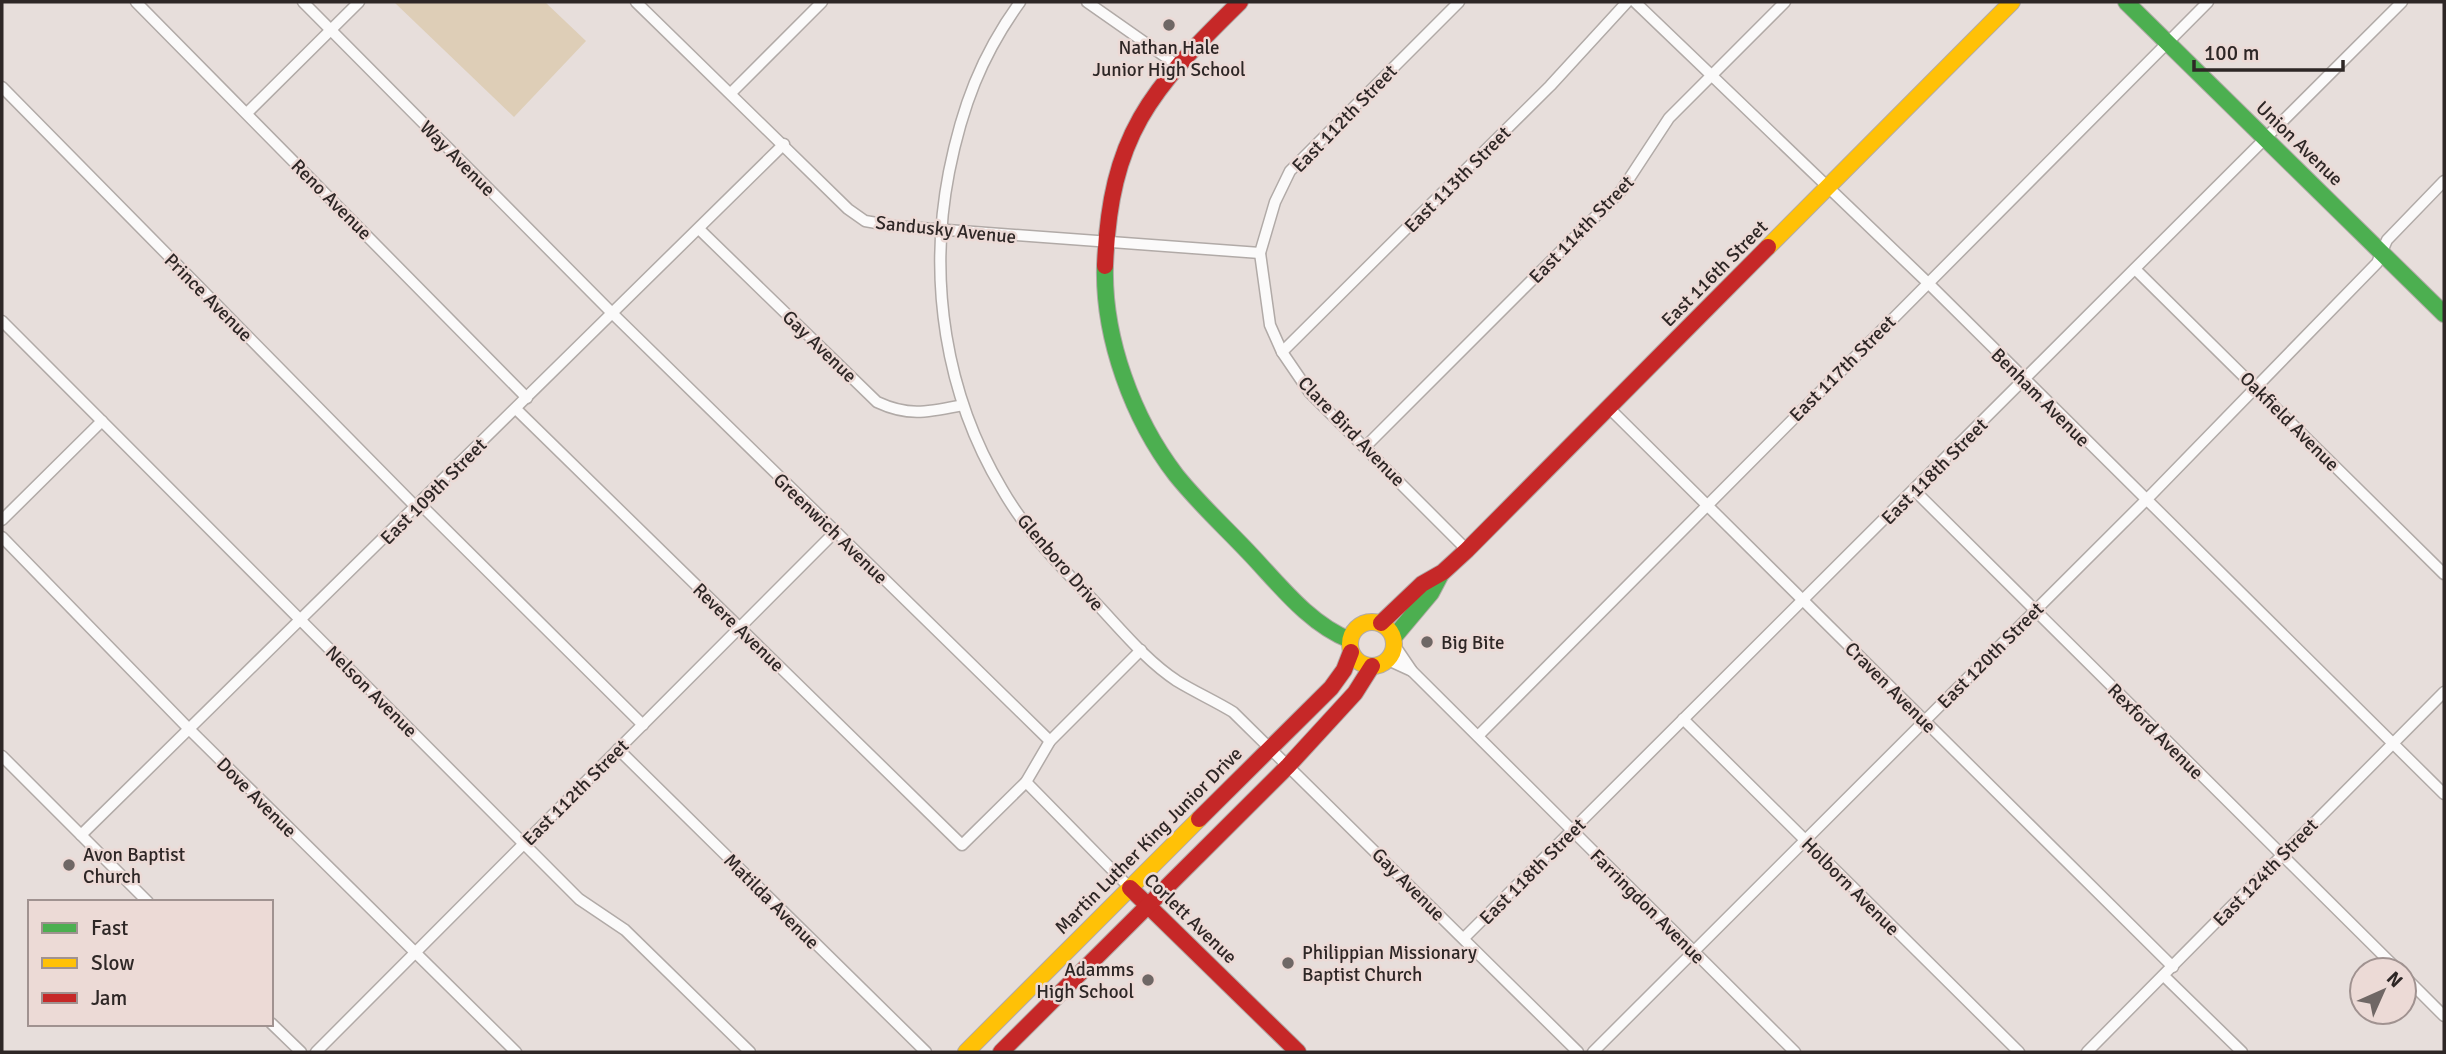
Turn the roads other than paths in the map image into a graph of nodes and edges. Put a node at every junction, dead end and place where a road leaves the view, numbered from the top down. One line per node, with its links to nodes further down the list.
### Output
1 (136, 2): 23 (street, Reno Avenue)
2 (303, 2): 17 (street, Way Avenue)
3 (359, 2): 17 (street)
4 (638, 2): 22 (street, Sandusky Avenue)
5 (822, 2): 22 (street)
6 (1020, 2): 29 (street, Glenboro Drive)
7 (1087, 2): 19 (street)
8 (1240, 2): 19 (main road)
9 (1459, 2): 31 (street, East 112th Street)
10 (1627, 2): 38 (street, East 113th Street)
11 (1635, 2): 20 (street, Benham Avenue)
12 (1785, 2): 20 (street, East 114th Street)
13 (2012, 2): 27 (main road, East 116th Street)
14 (2126, 2): 18 (main road, Union Avenue)
15 (2208, 2): 18 (street, East 117th Street)
16 (2402, 2): 24 (street, East 118th Street)
17 (331, 30): 23 (street); 35 (street, Way Avenue)
18 (2167, 42): 24 (main road, Union Avenue); 34 (street, East 117th Street)
19 (1177, 65): 30 (main road)
20 (1711, 75): 27 (street, Benham Avenue); 46 (street, East 114th Street)
21 (2, 87): 50 (street, Prince Avenue)
22 (731, 93): 25 (street, Sandusky Avenue)
23 (247, 113): 41 (street, Reno Avenue)
24 (2266, 139): 32 (main road, Union Avenue); 33 (street, East 118th Street)
25 (784, 145): 28 (street, East 109th Street); 29 (street, Sandusky Avenue)
26 (2444, 181): 32 (street, East 120th Street)
27 (1829, 188): 34 (street, Benham Avenue); 43 (main road, East 116th Street)
28 (699, 229): 35 (street, East 109th Street); 42 (street, Gay Avenue)
29 (940, 229): 30 (street, Sandusky Avenue); 42 (street, Glenboro Drive)
30 (1103, 244): 31 (street, Sandusky Avenue); 62 (main road)
31 (1260, 253): 38 (street, Clare Bird Avenue)
32 (2382, 253): 36 (main road, Union Avenue); 40 (street, East 120th Street)
33 (2135, 269): 39 (street, East 118th Street); 40 (street, Oakfield Avenue)
34 (1927, 282): 39 (street, Benham Avenue); 49 (street, East 117th Street)
35 (612, 314): 41 (street, East 109th Street); 52 (street, Greenwich Avenue)
36 (2444, 314)
37 (2, 321): 45 (street, Nelson Avenue)
38 (1282, 352): 46 (street, Clare Bird Avenue)
39 (2023, 381): 47 (street, East 118th Street); 48 (street, Benham Avenue)
40 (2256, 386): 48 (street, East 120th Street); 56 (street, Oakfield Avenue)
41 (527, 398): 44 (street, East 109th Street)
42 (963, 405): 63 (street, Glenboro Drive)
43 (1609, 408): 49 (street, Craven Avenue); 54 (main road, East 116th Street)
44 (516, 409): 50 (street, East 109th Street); 61 (street, Revere Avenue)
45 (102, 421): 51 (street); 59 (street, Nelson Avenue)
46 (1365, 447): 54 (street, Clare Bird Avenue)
47 (1915, 491): 57 (street, East 118th Street); 58 (street, Rexford Avenue)
48 (2145, 500): 58 (street, East 120th Street); 73 (street, Benham Avenue)
49 (1706, 503): 57 (street, Craven Avenue); 71 (street, East 117th Street)
50 (419, 506): 59 (street, East 109th Street); 69 (street, Prince Avenue)
51 (2, 520)
52 (835, 532): 61 (street, East 112th Street); 72 (street, Greenwich Avenue)
53 (2, 537): 70 (street, Dove Avenue)
54 (1467, 550): 55 (main road, East 116th Street)
55 (1443, 572): 60 (main road, East 116th Street); 64 (main road, East 116th Street)
56 (2444, 575)
57 (1803, 600): 67 (street, East 118th Street); 68 (street, Craven Avenue)
58 (2034, 611): 68 (street, East 120th Street); 84 (street, Rexford Avenue)
59 (302, 621): 70 (street, East 109th Street); 83 (street, Nelson Avenue)
60 (1381, 623): 62 (main road); 64 (main road)
61 (741, 628): 69 (street, East 112th Street); 78 (street, Revere Avenue)
62 (1352, 640): 64 (main road); 74 (main road, Martin Luther King Junior Drive)
63 (1141, 650): 72 (street); 74 (street, Glenboro Drive)
64 (1387, 652): 65 (street, Farringdon Avenue); 65 (street, Farringdon Avenue); 77 (main road)
65 (1412, 671): 71 (street, Farringdon Avenue)
66 (2444, 692): 73 (street, East 124th Street)
67 (1683, 719): 80 (street, East 118th Street); 82 (street, Holborn Avenue)
68 (1924, 721): 82 (street, East 120th Street); 92 (street, Craven Avenue)
69 (643, 725): 75 (street, East 112th Street)
70 (189, 729): 81 (street, East 109th Street); 90 (street, Dove Avenue)
71 (1478, 736): 80 (street, Farringdon Avenue)
72 (1050, 741): 78 (street)
73 (2393, 744): 79 (street, Benham Avenue); 84 (street, East 124th Street)
74 (1269, 747): 77 (street, Gay Avenue); 85 (main road, Martin Luther King Junior Drive)
75 (618, 750): 83 (street, East 112th Street); 101 (street, Matilda Avenue)
76 (2, 756): 81 (street)
77 (1288, 766): 87 (main road); 88 (street, Gay Avenue)
78 (1026, 782): 85 (street, Corlett Avenue)
79 (2444, 794)
80 (1573, 831): 88 (street, East 118th Street); 89 (street, Farringdon Avenue)
81 (81, 835): 86 (street)
82 (1805, 840): 89 (street, East 120th Street); 108 (street, Holborn Avenue)
83 (524, 843): 90 (street, East 112th Street); 100 (street, Nelson Avenue)
84 (2282, 854): 91 (street, Rexford Avenue); 92 (street, East 124th Street)
85 (1130, 888): 87 (main road, Corlett Avenue); 102 (main road, Martin Luther King Junior Drive)
86 (146, 900)
87 (1147, 905): 103 (main road); 104 (main road, Corlett Avenue)
88 (1464, 938): 105 (street, Gay Avenue)
89 (1694, 951): 106 (street, East 120th Street); 107 (street, Farringdon Avenue)
90 (415, 953): 98 (street, East 112th Street); 99 (street, Dove Avenue)
91 (2384, 956)
92 (2173, 967): 93 (street, East 124th Street)
93 (2164, 976): 109 (street, East 124th Street); 110 (street)
94 (2418, 990): 95 (street)
95 (2444, 1016)
96 (273, 1025): 97 (street)
97 (301, 1052)
98 (316, 1052)
99 (516, 1052)
100 (750, 1052)
101 (926, 1052)
102 (966, 1052)
103 (1000, 1052)
104 (1298, 1052)
105 (1578, 1052)
106 (1593, 1052)
107 (1795, 1052)
108 (2019, 1052)
109 (2087, 1052)
110 (2242, 1052)

